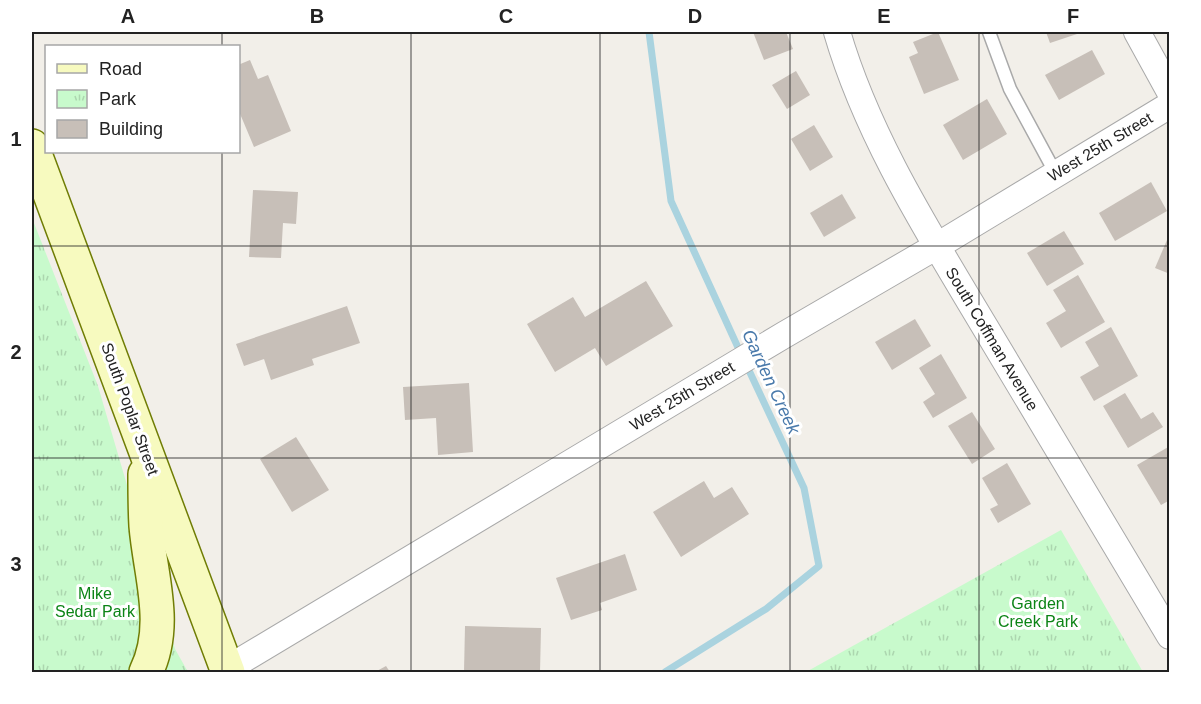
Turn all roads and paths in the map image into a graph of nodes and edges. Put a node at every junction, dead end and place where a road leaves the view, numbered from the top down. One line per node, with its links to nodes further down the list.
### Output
1 (837, 32): 8 (street, South Coffman Avenue)
2 (989, 32): 7 (lane)
3 (1137, 32): 4 (street)
4 (1170, 92)
5 (1170, 105): 7 (street, West 25th Street)
6 (32, 146): 9 (main road, South Poplar Street)
7 (1056, 174): 8 (street, West 25th Street)
8 (937, 246): 10 (street, South Coffman Avenue); 11 (street, West 25th Street)
9 (144, 446): 11 (main road, South Poplar Street); 12 (main road)
10 (1170, 636)
11 (226, 671)
12 (146, 672)

